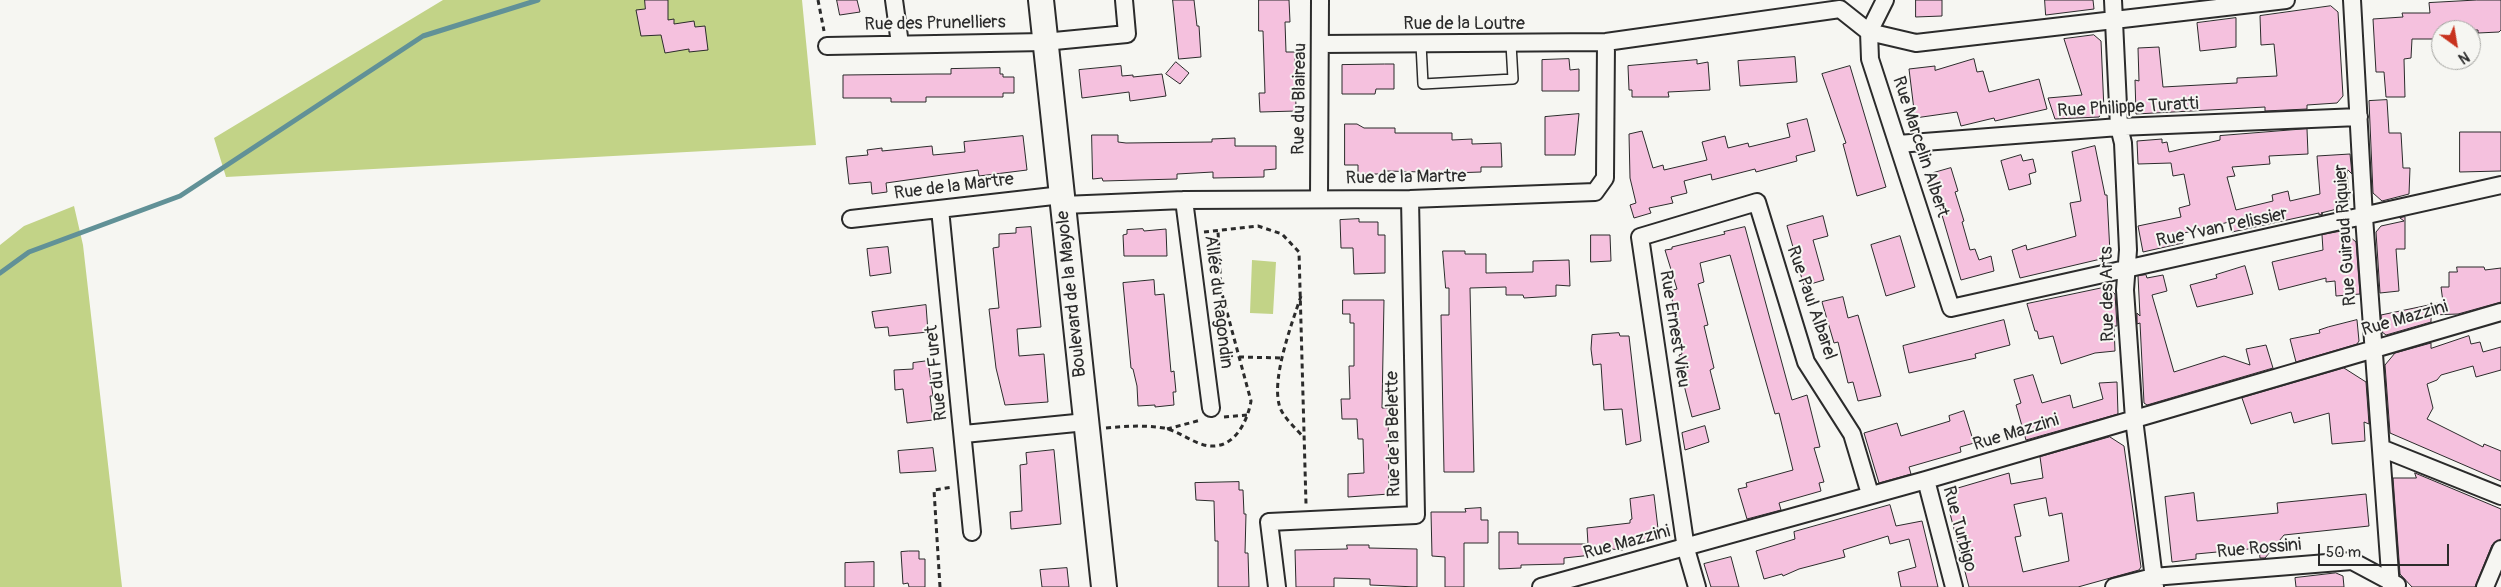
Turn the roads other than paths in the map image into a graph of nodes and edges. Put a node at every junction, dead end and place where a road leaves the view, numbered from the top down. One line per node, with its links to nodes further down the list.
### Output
1 (894, 0): 13 (street)
2 (1041, 0): 11 (main road, Boulevard de la Mayole)
3 (1124, 0): 11 (street, Rue des Prunelliers)
4 (1320, 0): 14 (street, Rue du Blaireau)
5 (1885, 0): 10 (street, Rue Marcelin Albert)
6 (2113, 0): 9 (street, Rue des Arts)
7 (2286, 0): 9 (street)
8 (2352, 0): 18 (street, Rue Guiraud Riquier)
9 (2114, 20): 10 (street); 19 (street, Rue des Arts)
10 (1869, 32): 12 (street, Rue de la Loutre); 20 (street, Rue Marcelin Albert)
11 (1044, 42): 13 (street, Rue des Prunelliers); 24 (main road, Boulevard de la Mayole)
12 (1606, 42): 16 (street, Rue de la Loutre); 23 (street, Rue de la Martre)
13 (900, 44): 17 (street, Rue des Prunelliers)
14 (1321, 44): 15 (street, Rue de la Loutre); 22 (street, Rue du Blaireau)
15 (1421, 44): 16 (street, Rue de la Loutre); 16 (lane)
16 (1511, 44)
17 (827, 46)
18 (2359, 117): 19 (street, Rue Philippe Turatti); 28 (street, Rue Guiraud Riquier)
19 (2119, 127): 20 (street, Rue Philippe Turatti); 30 (street, Rue des Arts)
20 (1898, 144): 31 (street, Rue Marcelin Albert)
21 (2501, 185): 28 (street, Rue Yvan Pelissier)
22 (1319, 198): 23 (street, Rue de la Martre); 25 (street, Rue de la Martre)
23 (1410, 199): 48 (street, Rue de la Belette)
24 (1062, 200): 25 (street, Rue de la Martre); 27 (street, Rue de la Martre); 36 (main road, Boulevard de la Mayole)
25 (1184, 200): 34 (street, Allée du Ragondin)
26 (1757, 202): 40 (street, Rue Paul Albarel); 43 (street, Rue Ernest Vieu)
27 (940, 209): 29 (street, Rue de la Martre); 37 (street, Rue du Furet)
28 (2364, 217): 30 (street, Rue Yvan Pelissier); 33 (street, Rue Guiraud Riquier)
29 (851, 219)
30 (2126, 269): 31 (street, Rue Yvan Pelissier); 35 (street, Rue des Arts)
31 (1951, 308)
32 (2501, 312): 33 (street, Rue Mazzini)
33 (2374, 349): 35 (street, Rue Mazzini); 38 (street, Rue Guiraud Riquier)
34 (1211, 408)
35 (2134, 419): 39 (street, Rue Mazzini); 45 (street, Rue des Arts)
36 (1086, 422): 37 (street); 47 (main road, Boulevard de la Mayole)
37 (964, 434): 42 (street, Rue du Furet)
38 (2381, 448): 41 (street); 46 (street, Rue Guiraud Riquier)
39 (1926, 480): 40 (street, Rue Mazzini); 51 (street, Rue Turbigo)
40 (1870, 494): 43 (street, Rue Mazzini)
41 (2501, 496)
42 (972, 532)
43 (1686, 548): 49 (street, Rue Mazzini); 50 (street)
44 (2501, 550): 53 (street)
45 (2154, 582): 46 (street, Rue Rossini); 52 (street, Rue Rossini)
46 (2394, 585)
47 (1104, 587)
48 (1277, 587)
49 (1541, 587)
50 (1697, 587)
51 (1954, 587)
52 (2114, 587)
53 (2485, 587)

